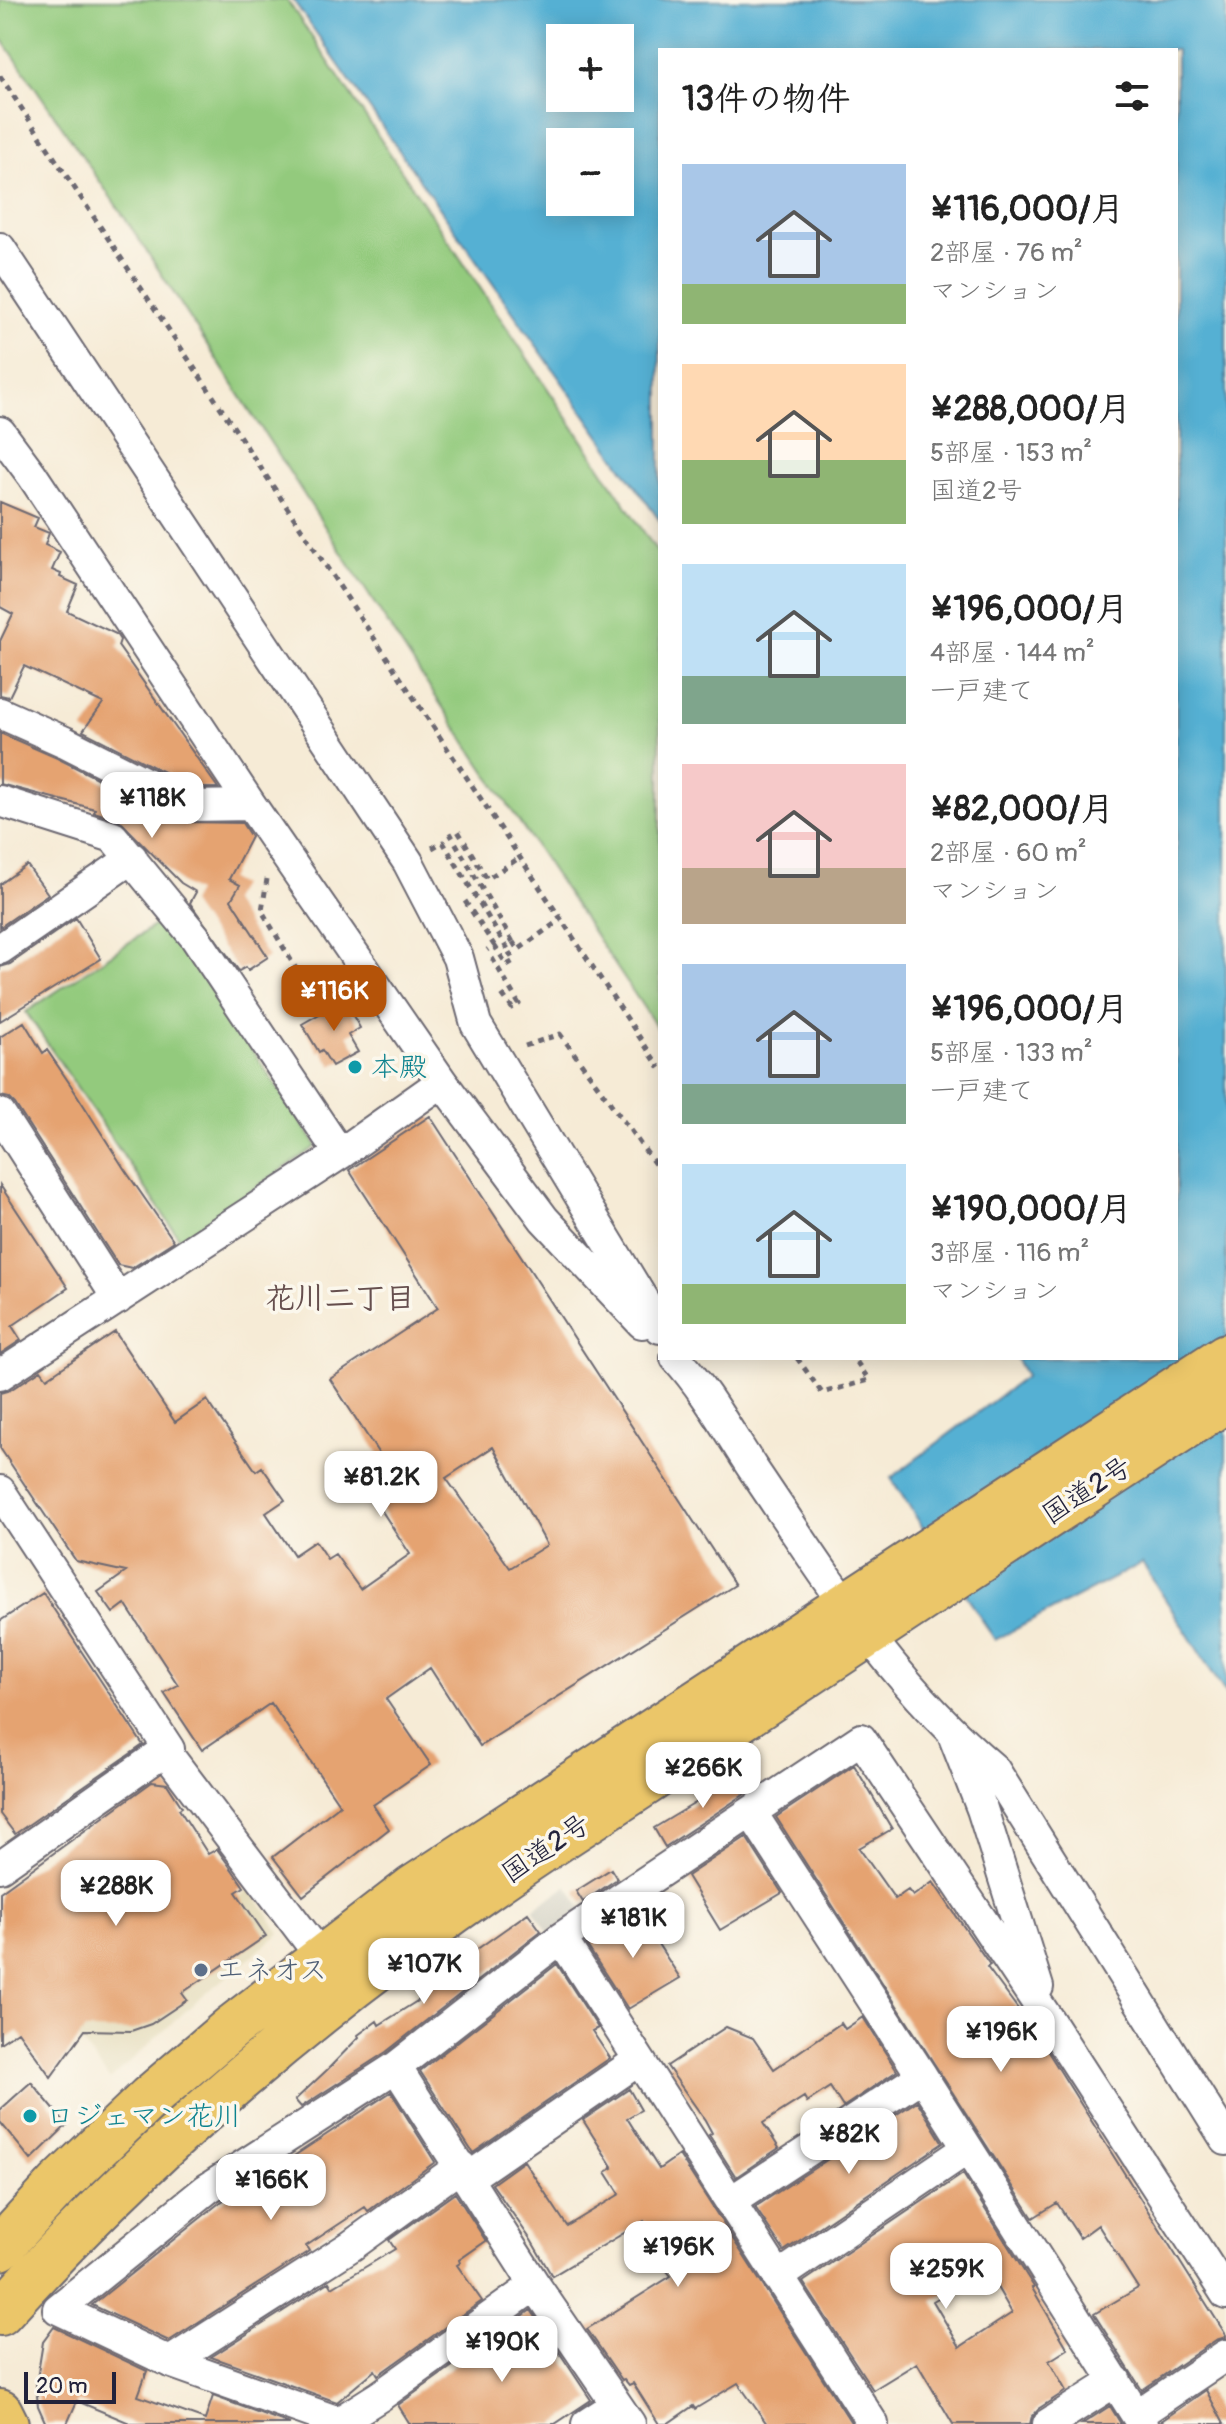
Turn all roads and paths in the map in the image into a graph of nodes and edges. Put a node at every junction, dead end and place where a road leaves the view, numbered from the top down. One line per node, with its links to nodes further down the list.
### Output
1 (0, 76): 9 (path)
2 (0, 248): 19 (street)
3 (1, 436): 6 (street)
4 (0, 713): 6 (street)
5 (0, 801): 8 (street)
6 (251, 805): 7 (street)
7 (279, 846): 17 (street); 17 (path)
8 (132, 858): 16 (street); 23 (street)
9 (519, 858): 12 (path); 13 (path)
10 (439, 859): 15 (path)
11 (463, 896): 14 (path)
12 (560, 920): 13 (path); 20 (path)
13 (513, 942): 15 (path)
14 (494, 945): 15 (path); 18 (path)
15 (506, 947)
16 (0, 949)
17 (366, 972): 21 (street)
18 (496, 985)
19 (495, 1056): 24 (path); 26 (street)
20 (658, 1065)
21 (442, 1082): 23 (street); 27 (street)
22 (0, 1114): 25 (street)
23 (340, 1154): 25 (street)
24 (658, 1168)
25 (118, 1299): 32 (street)
26 (658, 1325)
27 (658, 1340)
28 (1226, 1356): 35 (main road, 国道2号)
29 (679, 1360): 35 (street)
30 (798, 1360): 31 (path)
31 (855, 1360)
32 (0, 1375)
33 (1226, 1400): 35 (main road, 国道2号)
34 (0, 1491): 37 (street)
35 (872, 1610): 36 (street); 41 (main road, 国道2号); 54 (main road, 国道2号)
36 (953, 1735): 42 (street); 46 (street)
37 (165, 1751): 39 (street); 41 (street)
38 (751, 1812): 40 (street); 42 (street); 45 (street)
39 (4, 1854)
40 (561, 1938): 43 (street); 44 (street)
41 (321, 1957): 50 (main road, 国道2号)
42 (1048, 2019): 53 (street)
43 (639, 2060): 48 (street); 49 (street)
44 (396, 2067): 48 (street); 56 (street)
45 (922, 2076): 47 (street); 49 (street)
46 (1226, 2140)
47 (967, 2149): 51 (street); 57 (street)
48 (464, 2172): 52 (street); 56 (street)
49 (730, 2202): 51 (street)
50 (0, 2248)
51 (778, 2277): 64 (street)
52 (535, 2285): 59 (street); 61 (street)
53 (1226, 2294)
54 (0, 2313)
55 (1226, 2355): 60 (street)
56 (170, 2362): 61 (street)
57 (1116, 2381): 60 (street); 65 (street)
58 (0, 2412): 62 (main road)
59 (623, 2415): 63 (street)
60 (1139, 2420)
61 (342, 2423)
62 (6, 2424)
63 (587, 2424)
64 (873, 2424)
65 (1048, 2424)

